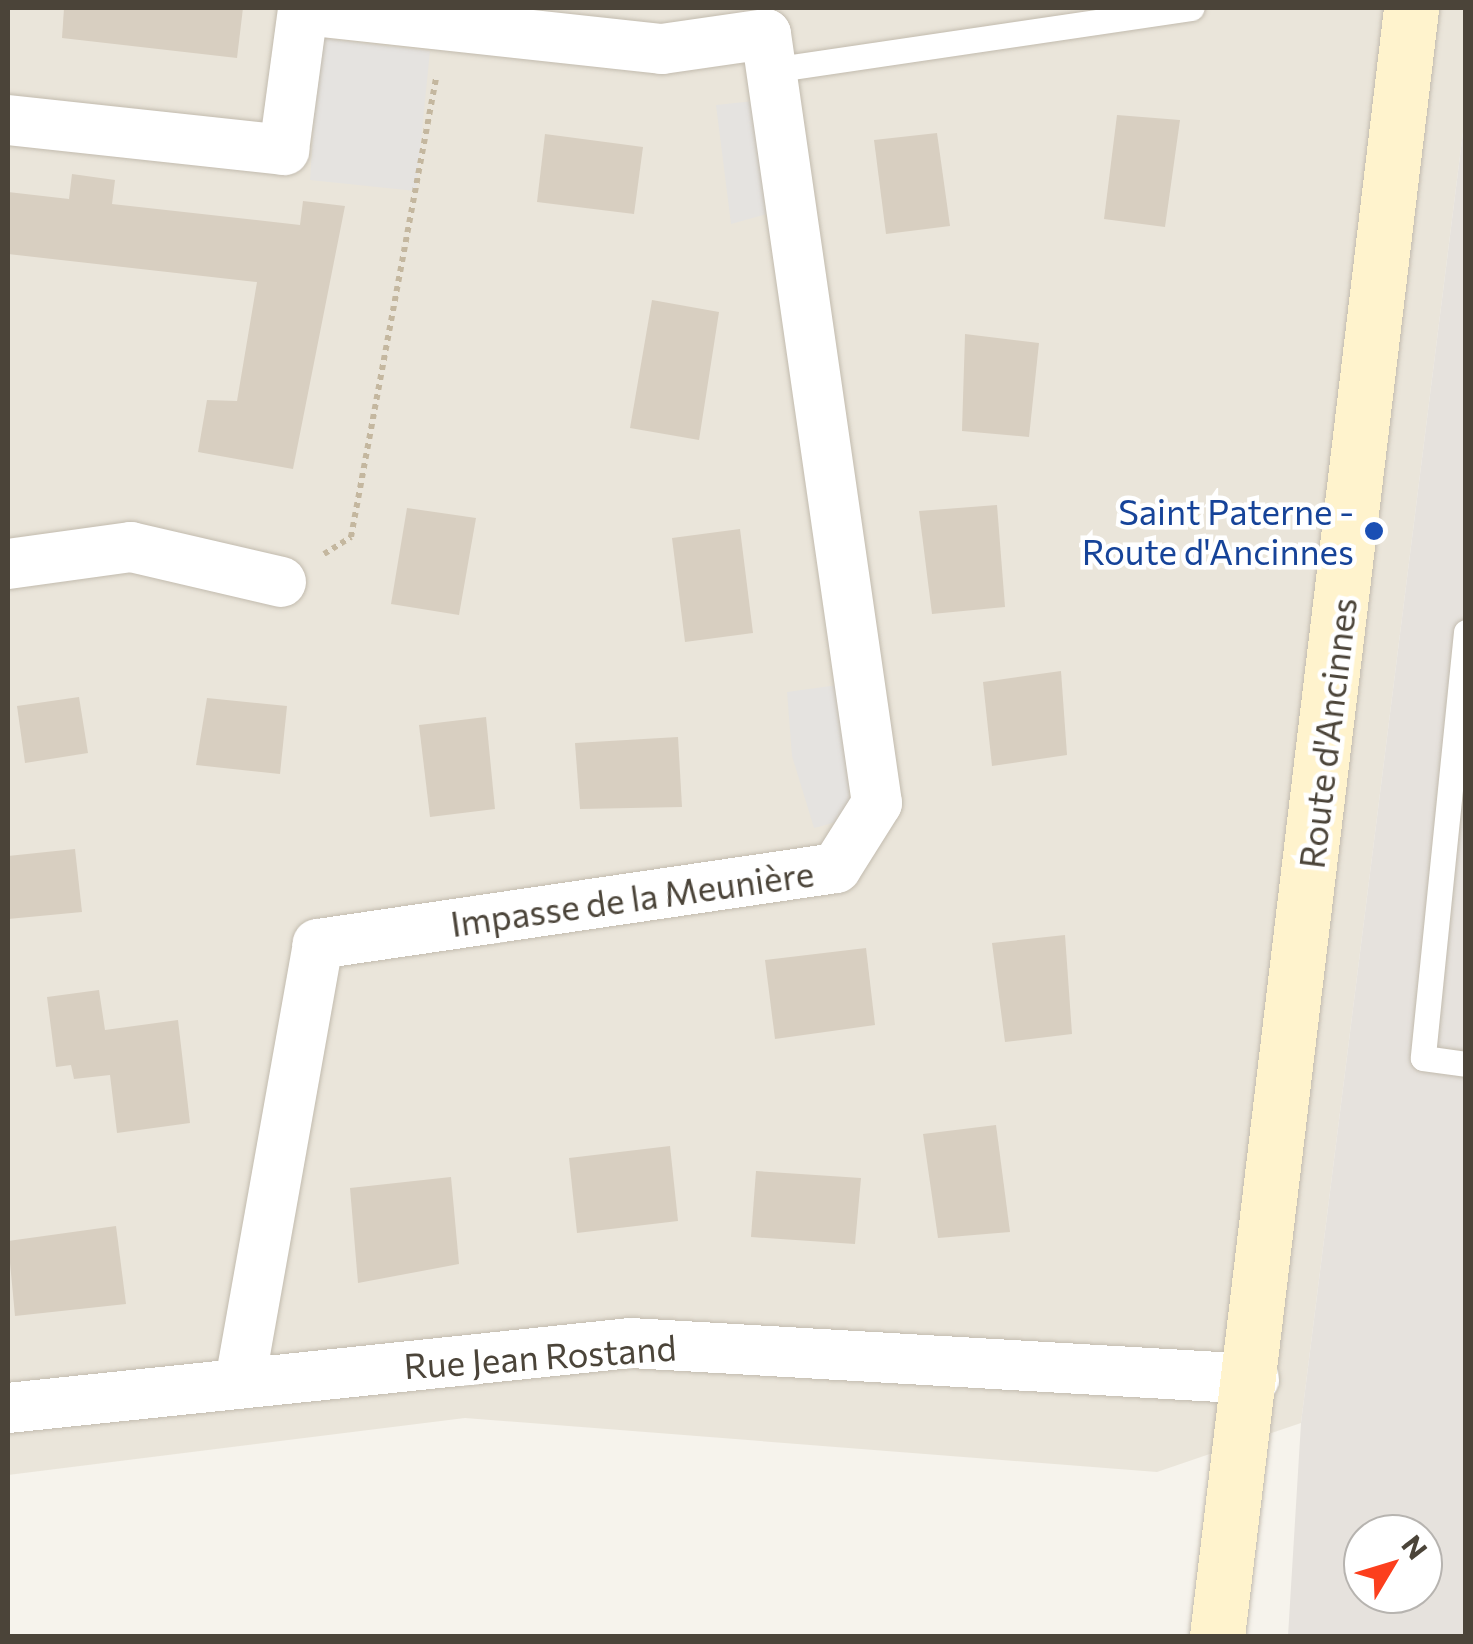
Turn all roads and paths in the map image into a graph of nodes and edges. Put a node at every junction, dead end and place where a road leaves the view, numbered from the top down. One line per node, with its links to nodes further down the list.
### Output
1 (1191, 8): 4 (lane)
2 (1412, 8): 11 (main road, Route d'Ancinnes)
3 (446, 26): 4 (street); 5 (street); 7 (path)
4 (768, 52): 10 (street, Impasse de la Meunière)
5 (8, 120)
6 (8, 564): 7 (street)
7 (281, 582)
8 (1466, 632): 9 (lane)
9 (1466, 1064)
10 (240, 1380): 11 (street, Rue Jean Rostand); 12 (street, Rue Jean Rostand)
11 (1254, 1380): 13 (main road, Route d'Ancinnes)
12 (8, 1408)
13 (1217, 1636)

